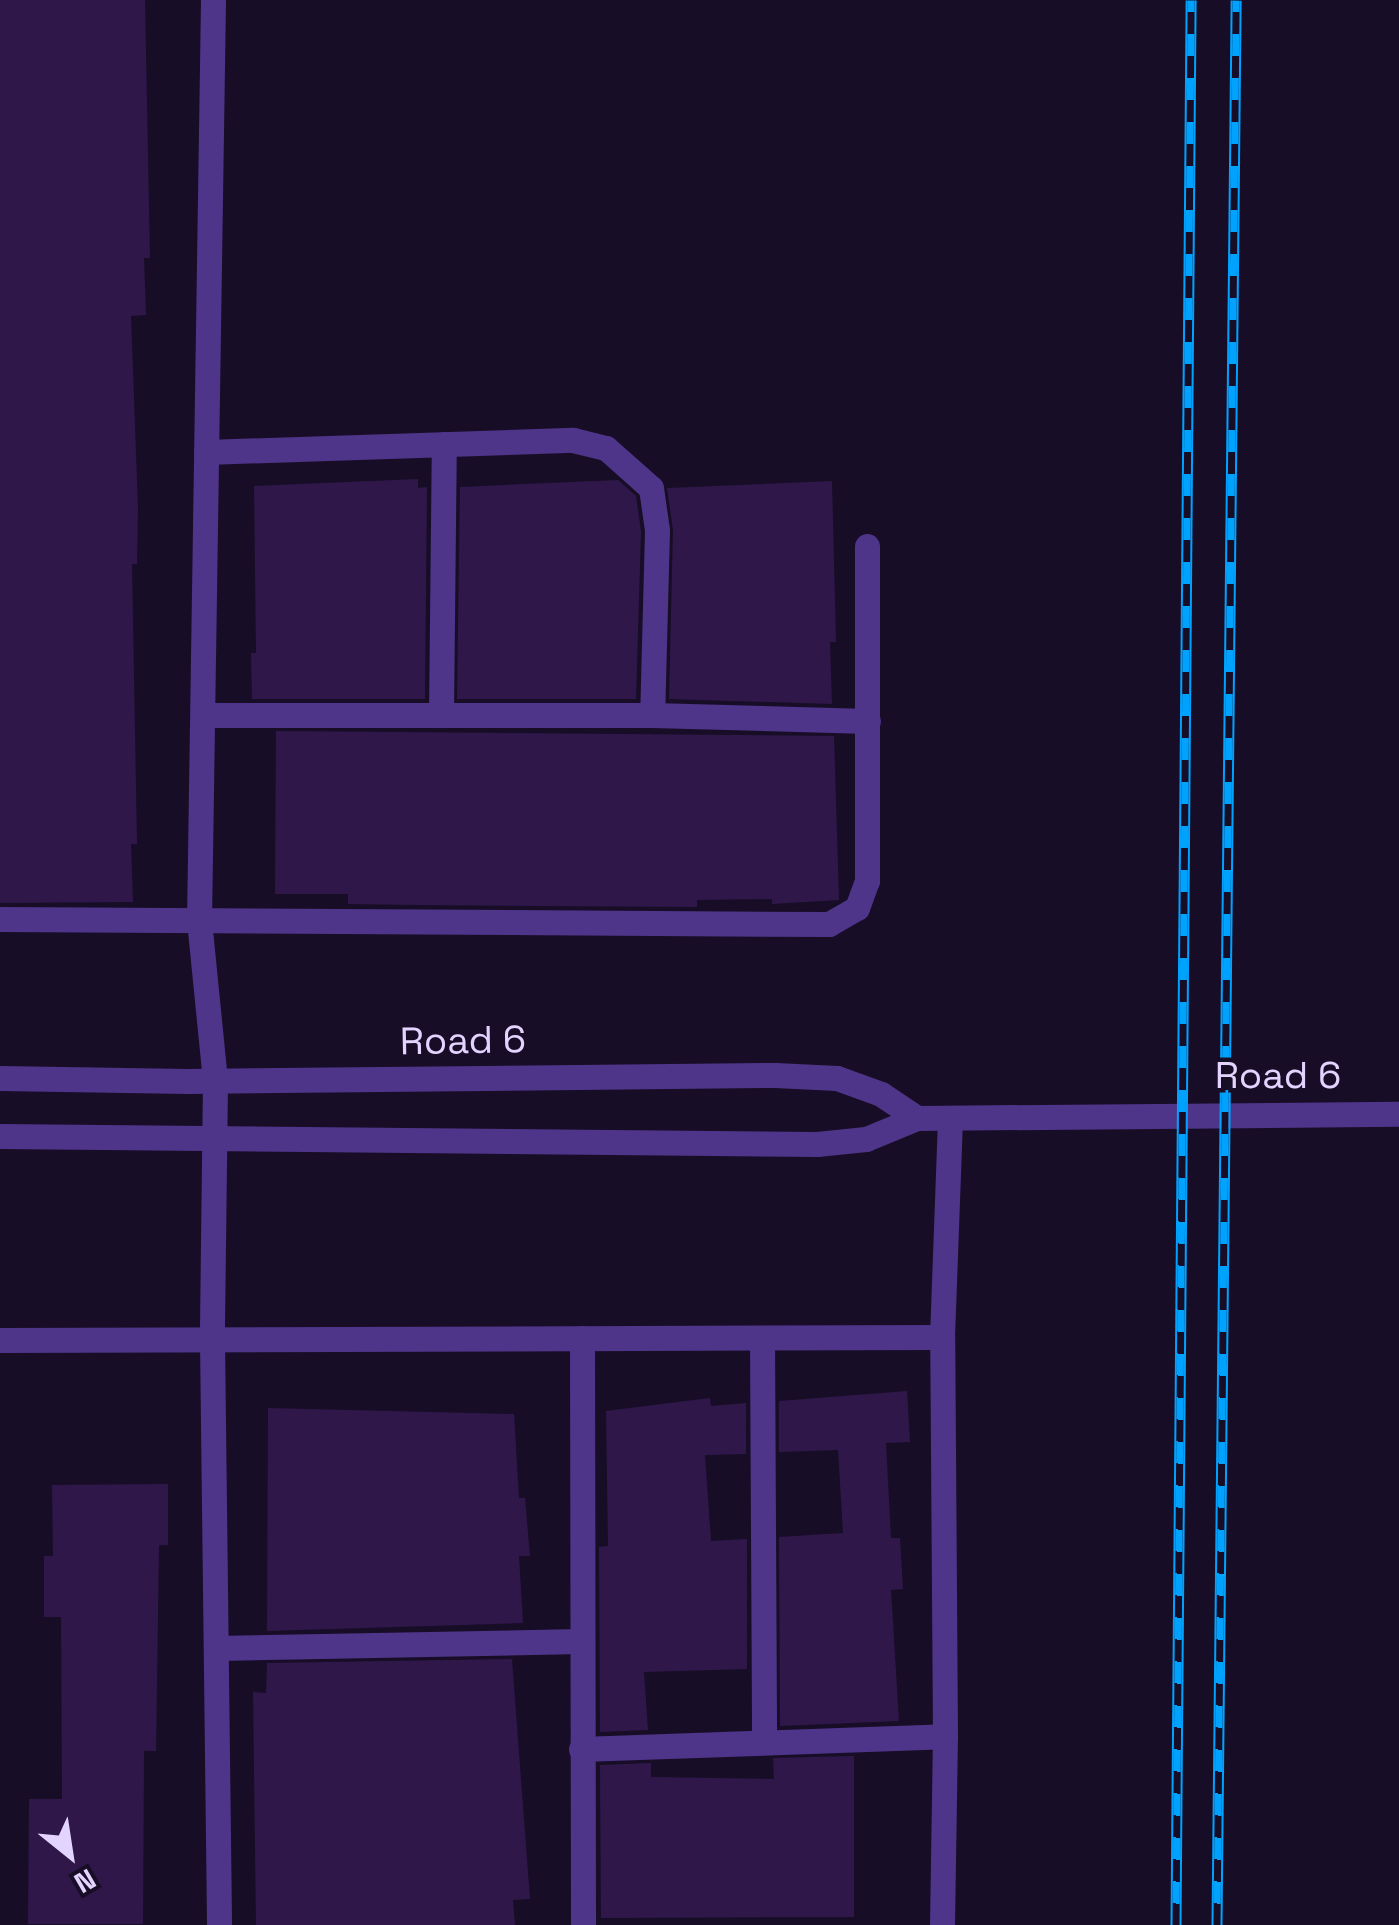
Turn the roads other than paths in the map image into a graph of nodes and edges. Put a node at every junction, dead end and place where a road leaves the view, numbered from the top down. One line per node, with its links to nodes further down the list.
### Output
1 (214, 0): 3 (street)
2 (444, 444): 3 (street); 6 (street); 7 (street)
3 (206, 452): 5 (street)
4 (867, 546): 8 (street)
5 (202, 715): 6 (street); 10 (street)
6 (441, 715): 7 (street)
7 (652, 716): 8 (street)
8 (868, 721): 10 (street)
9 (0, 919): 10 (street)
10 (199, 920): 12 (street)
11 (0, 1078): 12 (street, Road 6)
12 (215, 1080): 14 (street, Road 6); 17 (street)
13 (1399, 1114): 15 (street, Road 6)
14 (917, 1118): 15 (street, Road 6); 17 (street, Road 6)
15 (950, 1118): 18 (street)
16 (0, 1136): 17 (street, Road 6)
17 (216, 1138): 22 (street)
18 (942, 1337): 20 (street); 25 (street)
19 (582, 1338): 20 (street); 22 (street); 23 (street)
20 (762, 1338): 26 (street)
21 (0, 1340): 22 (street)
22 (212, 1340): 24 (street)
23 (581, 1641): 24 (street); 27 (street)
24 (218, 1648): 28 (street)
25 (945, 1736): 26 (street); 30 (street)
26 (764, 1742): 27 (street)
27 (581, 1749): 29 (street)
28 (218, 1925)
29 (583, 1925)
30 (942, 1925)

